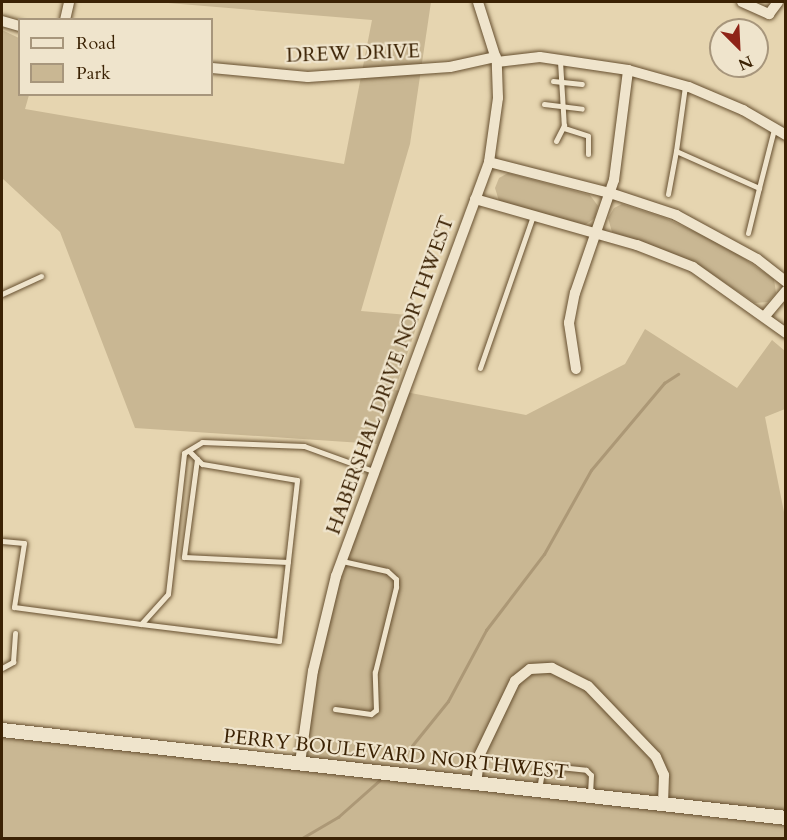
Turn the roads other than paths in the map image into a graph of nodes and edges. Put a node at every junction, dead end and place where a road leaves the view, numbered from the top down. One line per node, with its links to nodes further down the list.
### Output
1 (69, 2): 5 (street)
2 (478, 2): 9 (street, HABERSHAL DRIVE NORTHWEST)
3 (745, 2): 4 (street)
4 (777, 2)
5 (65, 18)
6 (2, 21): 7 (street)
7 (18, 25)
8 (560, 59): 9 (street, DREW DRIVE); 11 (street, DREW DRIVE); 13 (lane)
9 (496, 60): 10 (street, DREW DRIVE); 25 (street, HABERSHAL DRIVE NORTHWEST)
10 (213, 68)
11 (628, 70): 15 (street, DREW DRIVE); 27 (street)
12 (553, 81): 13 (lane)
13 (562, 82): 14 (lane); 17 (lane)
14 (582, 84)
15 (685, 86): 20 (street, DREW DRIVE); 23 (lane)
16 (544, 104): 17 (lane)
17 (563, 107): 18 (lane); 19 (lane)
18 (582, 109)
19 (564, 125): 22 (lane); 24 (lane)
20 (774, 129): 21 (street, DREW DRIVE); 26 (lane)
21 (786, 135)
22 (556, 141)
23 (676, 151): 26 (lane); 28 (lane)
24 (588, 154)
25 (489, 162): 27 (street); 29 (street, HABERSHAL DRIVE NORTHWEST)
26 (759, 188): 31 (lane)
27 (610, 193): 32 (street); 34 (street)
28 (668, 194)
29 (475, 199): 30 (street); 43 (street, HABERSHAL DRIVE NORTHWEST)
30 (533, 216): 32 (street); 39 (lane)
31 (748, 233)
32 (598, 234): 37 (street); 40 (street)
33 (41, 276): 36 (lane)
34 (786, 282)
35 (786, 291): 37 (street)
36 (2, 294)
37 (765, 316): 38 (street)
38 (786, 333)
39 (480, 368)
40 (576, 369)
41 (189, 451): 42 (lane); 43 (lane); 47 (lane)
42 (197, 459): 46 (lane); 46 (lane)
43 (373, 471): 45 (street, HABERSHAL DRIVE NORTHWEST)
44 (2, 541): 47 (lane)
45 (341, 561): 50 (lane); 52 (street, HABERSHAL DRIVE NORTHWEST)
46 (288, 562): 47 (lane)
47 (141, 624)
48 (15, 633): 49 (lane)
49 (2, 668)
50 (334, 709)
51 (2, 730): 52 (street, PERRY BOULEVARD NORTHWEST)
52 (300, 763): 53 (street, PERRY BOULEVARD NORTHWEST)
53 (476, 783): 54 (street, PERRY BOULEVARD NORTHWEST); 56 (street)
54 (539, 790): 55 (street, PERRY BOULEVARD NORTHWEST); 55 (lane)
55 (590, 796): 56 (street, PERRY BOULEVARD NORTHWEST)
56 (663, 804): 57 (street, PERRY BOULEVARD NORTHWEST)
57 (786, 818)

